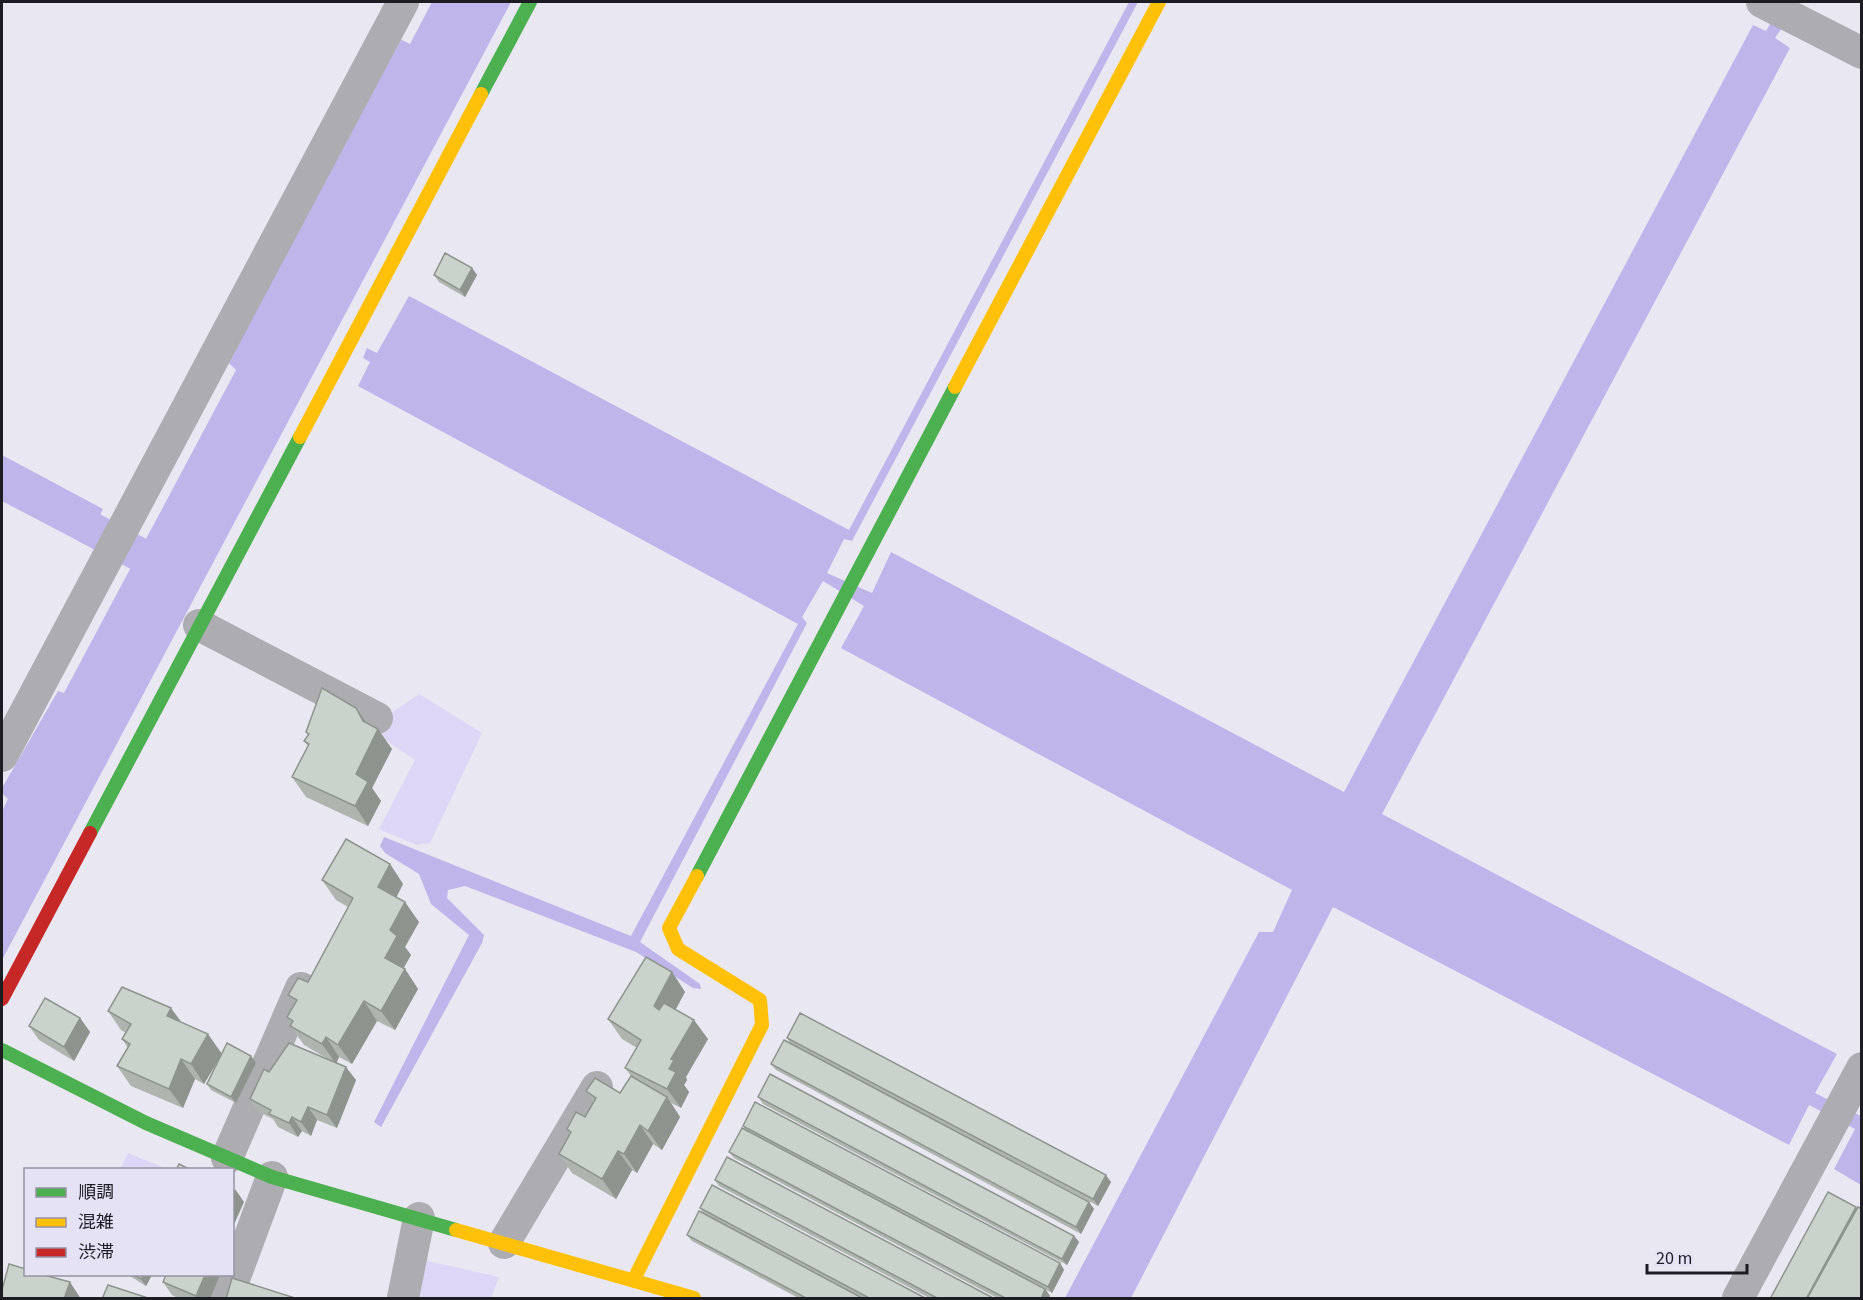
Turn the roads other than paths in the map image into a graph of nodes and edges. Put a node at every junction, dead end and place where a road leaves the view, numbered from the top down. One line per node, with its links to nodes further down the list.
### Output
1 (403, 2): 8 (street)
2 (530, 2): 6 (street)
3 (1159, 2): 18 (street)
4 (1762, 2): 5 (street)
5 (1862, 53)
6 (200, 625): 7 (street); 10 (street)
7 (377, 717)
8 (2, 756)
9 (301, 988): 14 (street)
10 (2, 999)
11 (2, 1050): 14 (street)
12 (1862, 1068): 22 (street)
13 (597, 1087): 17 (street)
14 (227, 1158): 15 (street)
15 (272, 1177): 16 (street); 19 (street)
16 (419, 1218): 17 (street); 20 (street)
17 (504, 1243): 18 (street)
18 (634, 1279): 21 (street)
19 (227, 1299)
20 (403, 1299)
21 (694, 1299)
22 (1738, 1299)

